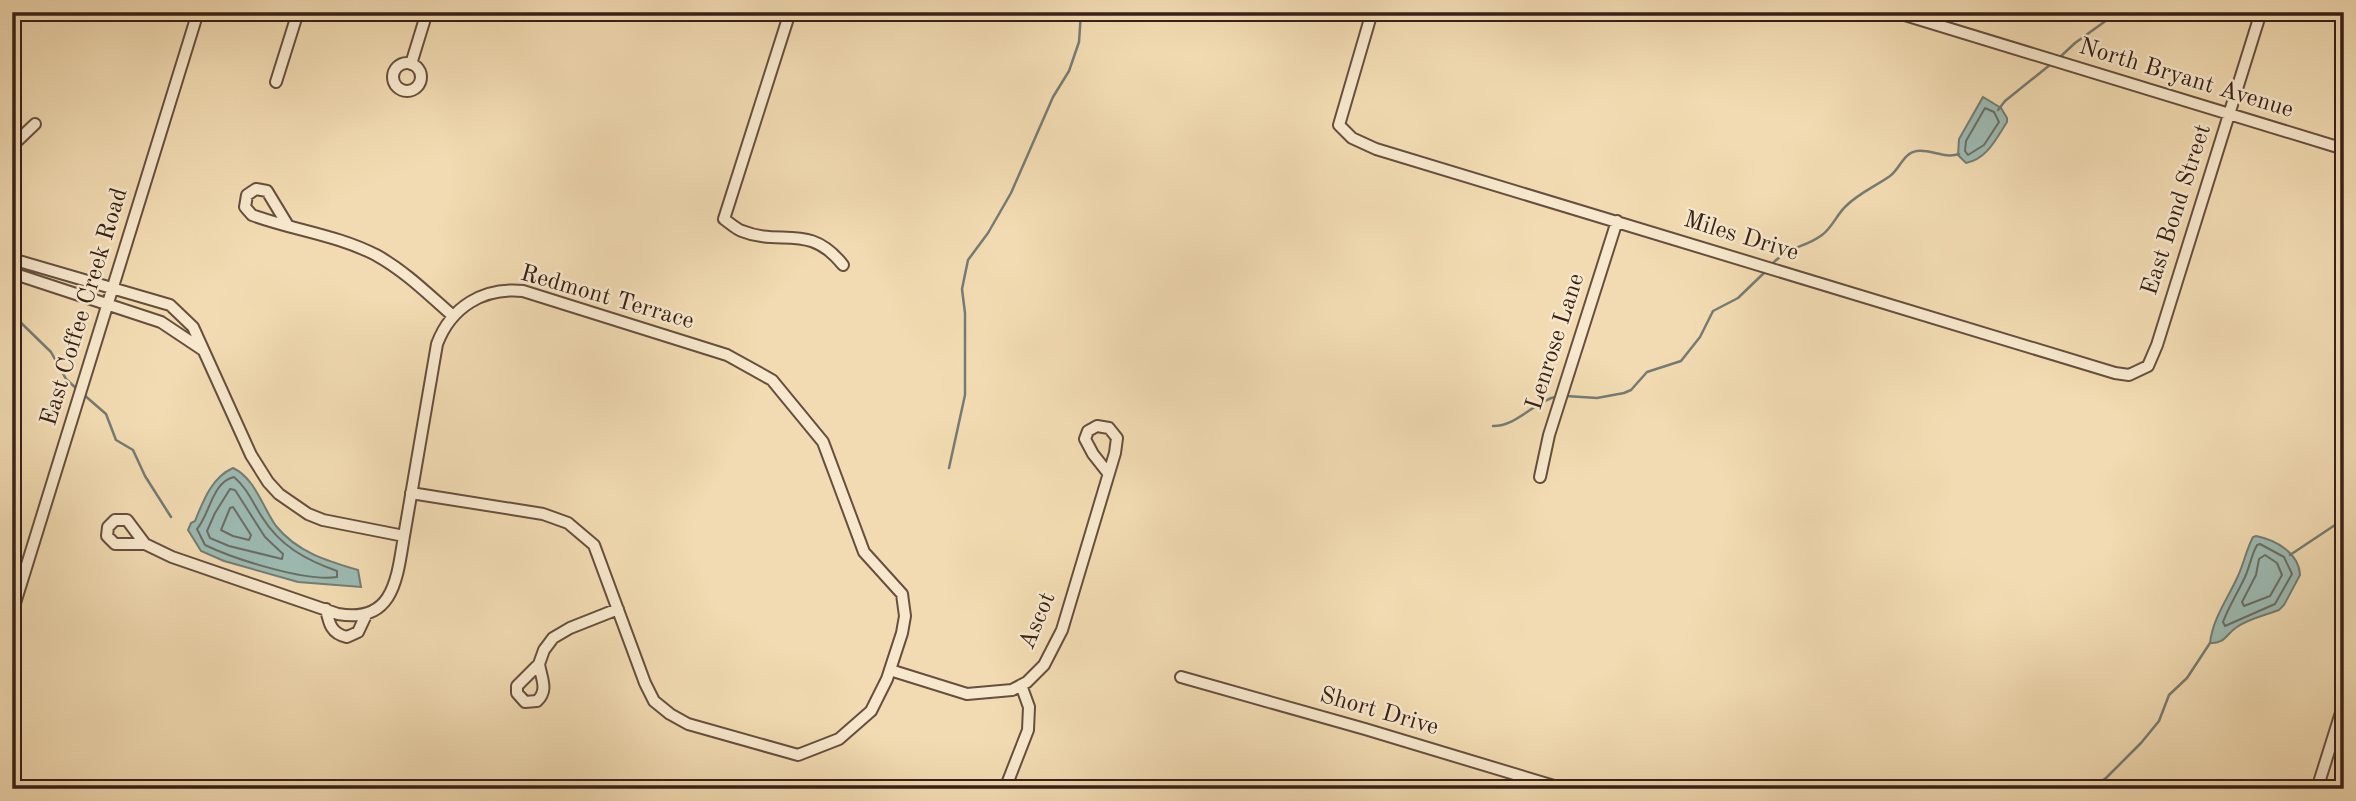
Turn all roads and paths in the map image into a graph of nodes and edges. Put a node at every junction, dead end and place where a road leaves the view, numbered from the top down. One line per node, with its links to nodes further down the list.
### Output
1 (198, 12): 19 (street, East Coffee Creek Road)
2 (298, 12): 9 (street)
3 (427, 12): 8 (street)
4 (790, 12): 17 (street)
5 (1372, 12): 14 (street, Miles Drive)
6 (1895, 12): 10 (street, North Bryant Avenue)
7 (2261, 12): 10 (street, East Bond Street)
8 (411, 64)
9 (276, 82)
10 (2229, 115): 13 (street, North Bryant Avenue); 23 (street, East Bond Street)
11 (35, 124): 12 (street)
12 (12, 146)
13 (2344, 149)
14 (1617, 221): 23 (street, Miles Drive); 25 (street, Lenrose Lane)
15 (287, 224): 21 (street)
16 (12, 259): 19 (street)
17 (843, 265)
18 (12, 273): 20 (street)
19 (113, 288): 20 (street, East Coffee Creek Road); 22 (street)
20 (108, 303): 22 (street); 31 (street, East Coffee Creek Road)
21 (453, 316): 26 (street, Redmont Terrace); 34 (street, Redmont Terrace)
22 (205, 351): 27 (street)
23 (2137, 373)
24 (1108, 473): 36 (street, Ascot)
25 (1540, 477)
26 (411, 494): 27 (street, Redmont Terrace); 30 (street, Redmont Terrace)
27 (404, 536): 32 (street, Redmont Terrace)
28 (145, 544): 29 (street)
29 (326, 609): 32 (street); 32 (street, Redmont Terrace)
30 (618, 609): 33 (street); 34 (street, Redmont Terrace)
31 (12, 613)
32 (366, 615)
33 (539, 664)
34 (890, 670): 36 (street, Ascot)
35 (1181, 677): 39 (street, Short Drive)
36 (1021, 685): 38 (street)
37 (2344, 703): 40 (street)
38 (1005, 789)
39 (1564, 789)
40 (2317, 789)

